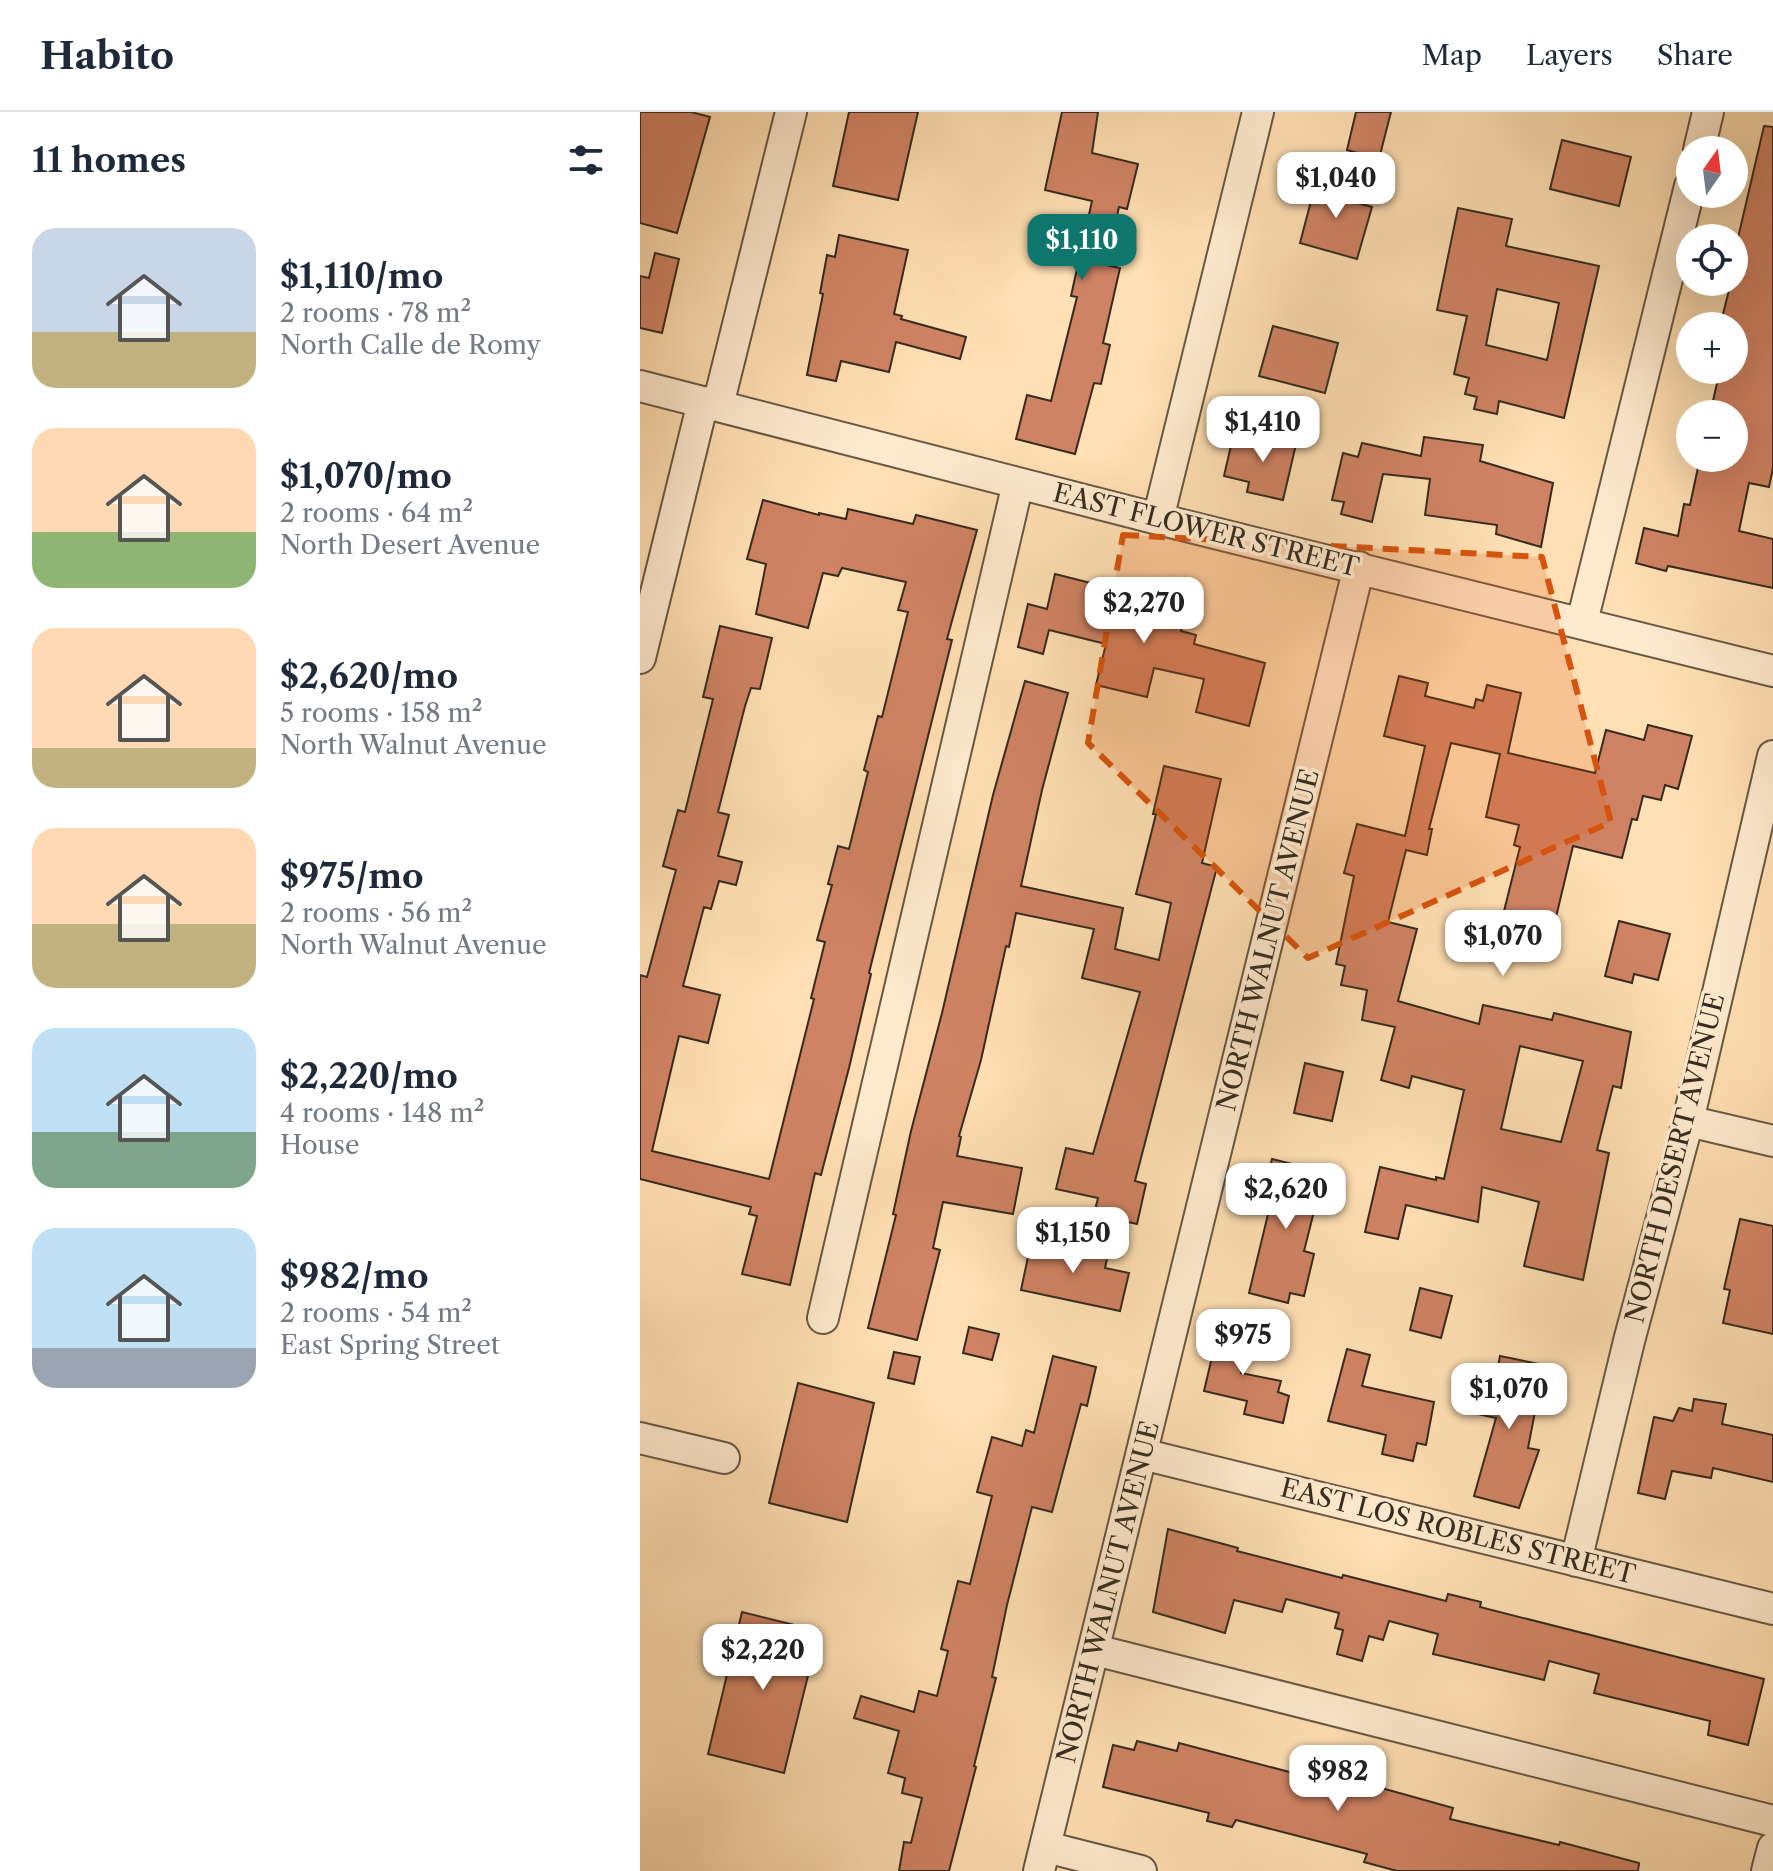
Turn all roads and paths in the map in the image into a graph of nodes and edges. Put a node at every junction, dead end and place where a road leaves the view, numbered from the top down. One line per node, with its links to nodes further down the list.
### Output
1 (791, 112): 7 (street)
2 (1258, 112): 9 (street)
3 (1708, 112): 4 (street)
4 (1702, 136)
5 (1685, 208): 11 (street)
6 (640, 386): 7 (street, EAST FLOWER STREET)
7 (711, 403): 8 (street, EAST FLOWER STREET); 12 (street)
8 (1018, 483): 9 (street, EAST FLOWER STREET); 17 (street)
9 (1158, 519): 10 (street, EAST FLOWER STREET)
10 (1359, 567): 11 (street, EAST FLOWER STREET); 19 (street, NORTH WALNUT AVENUE)
11 (1582, 622): 13 (street, EAST FLOWER STREET)
12 (640, 658)
13 (1773, 671)
14 (1773, 756): 15 (street, NORTH DESERT AVENUE)
15 (1688, 1121): 16 (street); 21 (street, NORTH DESERT AVENUE)
16 (1773, 1141)
17 (823, 1318)
18 (640, 1438): 20 (street)
19 (1142, 1454): 21 (street, EAST LOS ROBLES STREET); 23 (street, NORTH WALNUT AVENUE)
20 (724, 1458)
21 (1576, 1561): 22 (street, EAST LOS ROBLES STREET)
22 (1773, 1609)
23 (1095, 1650): 24 (street); 26 (street, NORTH WALNUT AVENUE)
24 (1773, 1821)
25 (1773, 1848): 28 (street)
26 (1042, 1859): 27 (street)
27 (1141, 1871)
28 (1767, 1871)

